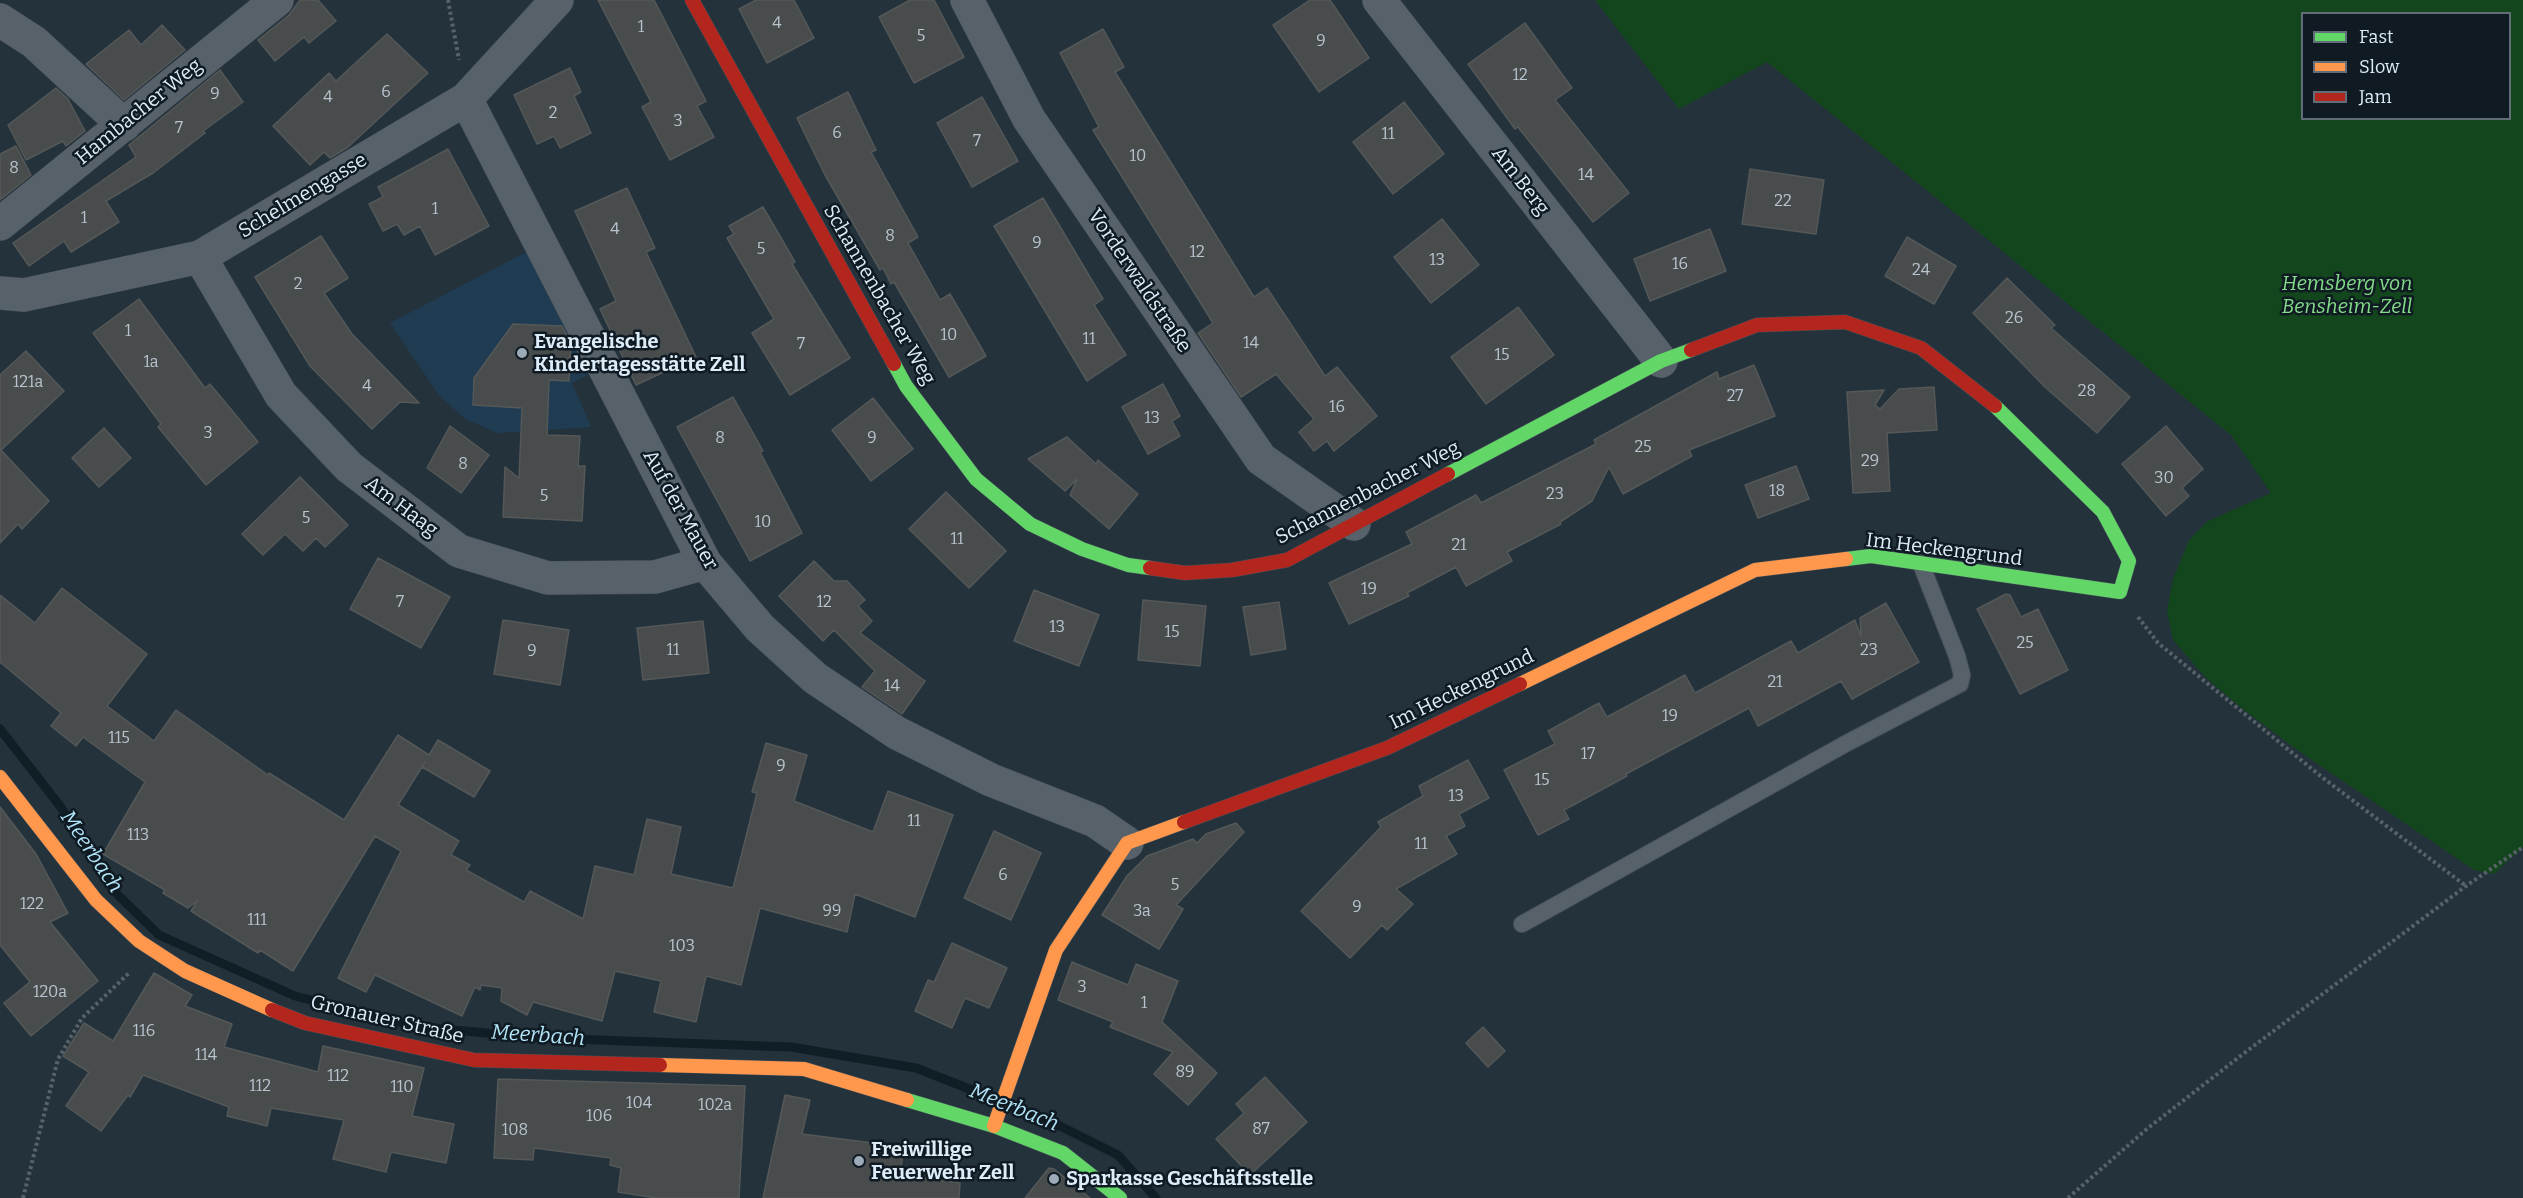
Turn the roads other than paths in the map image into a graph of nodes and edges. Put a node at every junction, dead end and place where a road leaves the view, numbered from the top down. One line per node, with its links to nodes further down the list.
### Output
1 (277, 0): 8 (street, Hambacher Weg)
2 (557, 0): 7 (street, Schelmengasse)
3 (692, 0): 13 (street, Schannenbacher Weg)
4 (967, 0): 13 (street, Vorderwaldstraße)
5 (1379, 0): 12 (street, Am Berg)
6 (0, 20): 8 (street)
7 (466, 99): 10 (street, Schelmengasse); 14 (street, Auf der Mauer)
8 (124, 125): 9 (street, Hambacher Weg)
9 (0, 224)
10 (200, 256): 11 (street, Schelmengasse); 14 (street, Am Haag)
11 (0, 293)
12 (1661, 361): 13 (street, Schannenbacher Weg); 16 (street, Schannenbacher Weg)
13 (1354, 524)
14 (705, 563): 18 (street, Auf der Mauer)
15 (1921, 564): 16 (street, Im Heckengrund); 18 (street, Im Heckengrund); 19 (lane)
16 (2120, 592)
17 (0, 777): 20 (street, Gronauer Straße)
18 (1127, 843): 20 (street)
19 (1522, 924)
20 (994, 1126): 21 (street, Gronauer Straße)
21 (1120, 1198)

